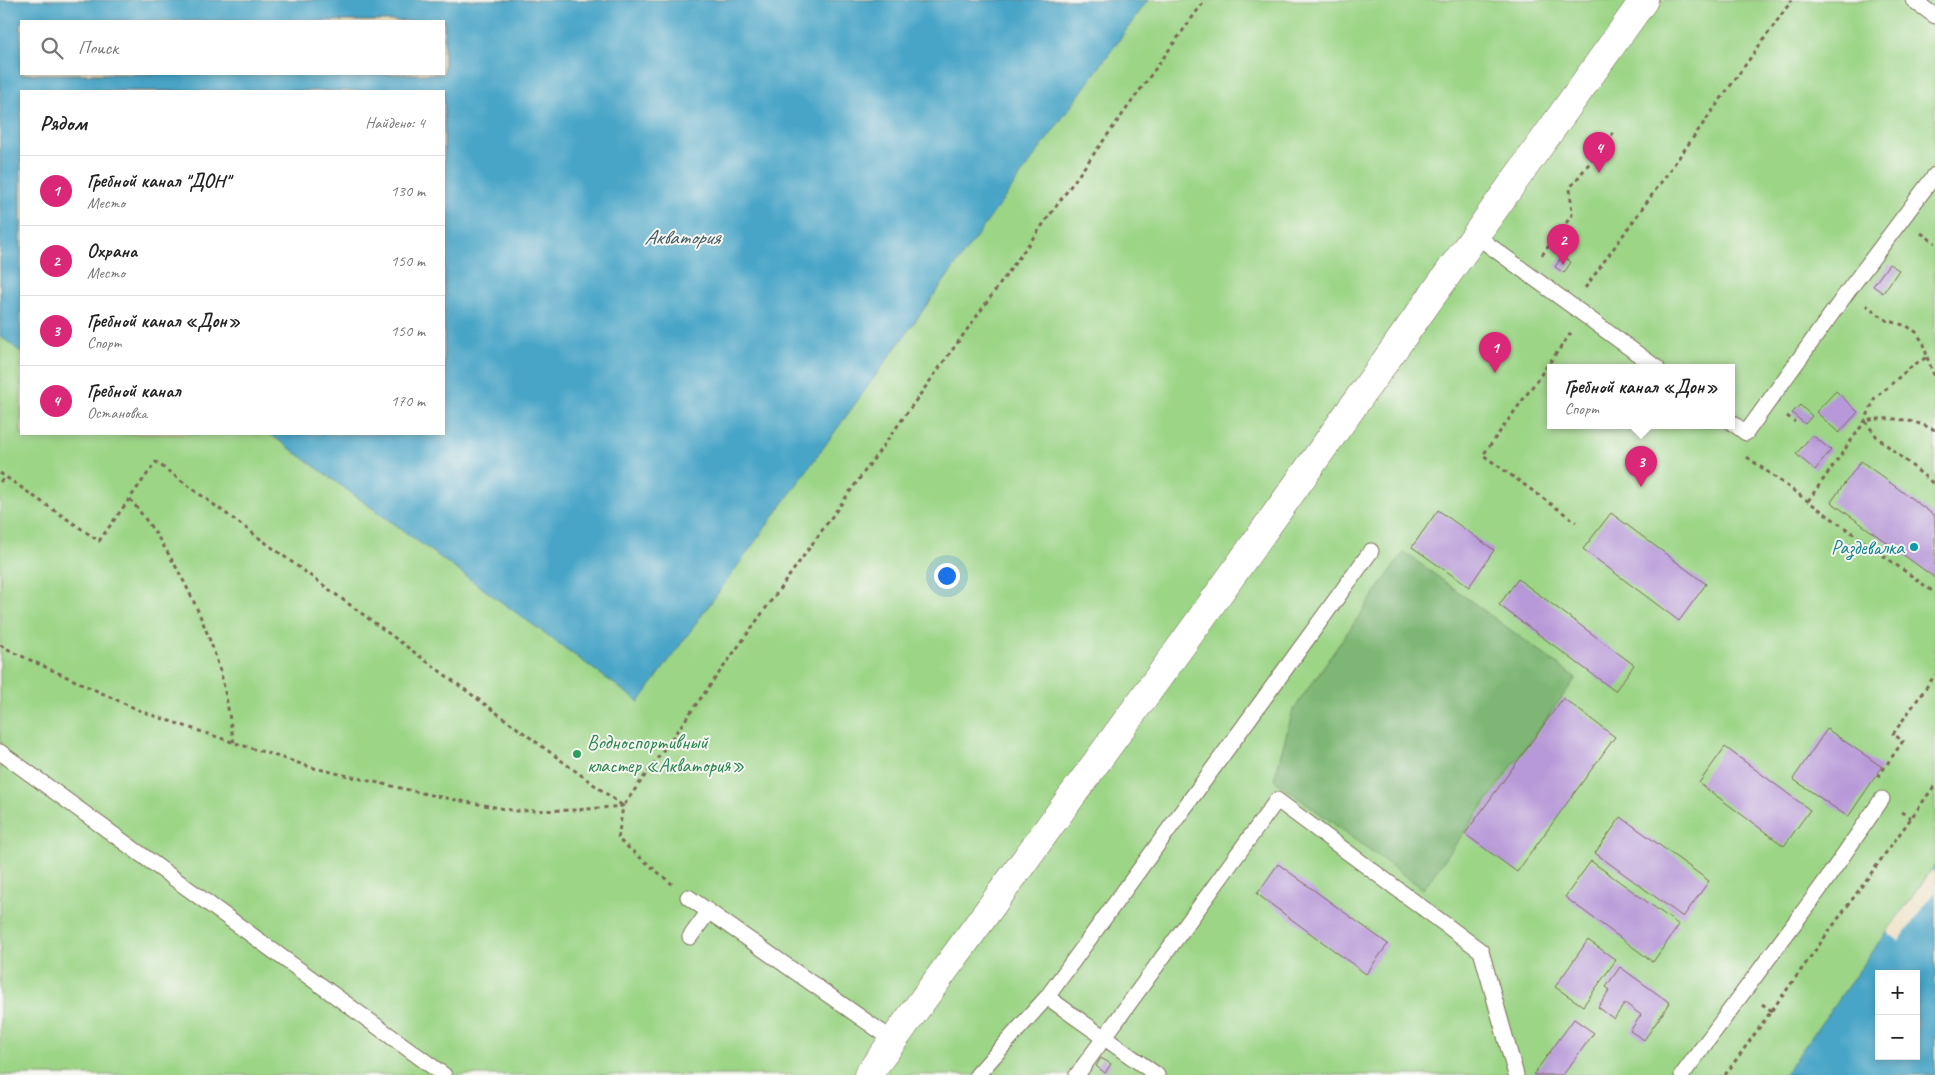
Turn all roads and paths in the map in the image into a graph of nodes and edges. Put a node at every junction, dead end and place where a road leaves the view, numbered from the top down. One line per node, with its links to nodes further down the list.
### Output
1 (1205, 0): 37 (path)
2 (1644, 0): 8 (street)
3 (1792, 0): 11 (path)
4 (1913, 0): 5 (lane)
5 (1935, 16)
6 (1613, 133): 9 (path)
7 (1935, 175): 19 (lane)
8 (1475, 235): 9 (lane); 44 (street)
9 (1528, 274): 11 (lane)
10 (1862, 302): 13 (path)
11 (1572, 306): 15 (lane)
12 (1572, 331): 14 (path)
13 (1927, 357): 17 (path); 18 (path)
14 (1548, 364)
15 (1652, 364)
16 (1547, 366): 28 (path)
17 (1935, 378)
18 (1864, 421): 20 (path); 25 (path); 27 (path)
19 (1735, 425)
20 (1935, 430)
21 (1744, 455): 27 (path)
22 (0, 473): 23 (path)
23 (4, 476): 24 (path); 26 (path)
24 (0, 482)
25 (1935, 485)
26 (129, 499): 33 (path); 37 (path)
27 (1808, 501): 30 (path)
28 (1576, 522)
29 (1371, 551): 42 (lane)
30 (1935, 593)
31 (0, 645): 33 (path)
32 (1935, 675): 36 (path)
33 (234, 743): 37 (path)
34 (0, 752): 45 (lane)
35 (1935, 785): 38 (path)
36 (1882, 799): 38 (path); 51 (lane)
37 (623, 806): 39 (path)
38 (1911, 818): 52 (path)
39 (688, 897): 40 (lane)
40 (708, 911): 41 (lane); 44 (lane)
41 (690, 938)
42 (1047, 997): 43 (lane); 47 (lane)
43 (1105, 1037): 48 (lane); 49 (lane); 50 (lane)
44 (893, 1040): 46 (street)
45 (444, 1075)
46 (868, 1075)
47 (977, 1075)
48 (1078, 1075)
49 (1157, 1075)
50 (1516, 1075)
51 (1682, 1075)
52 (1725, 1075)

